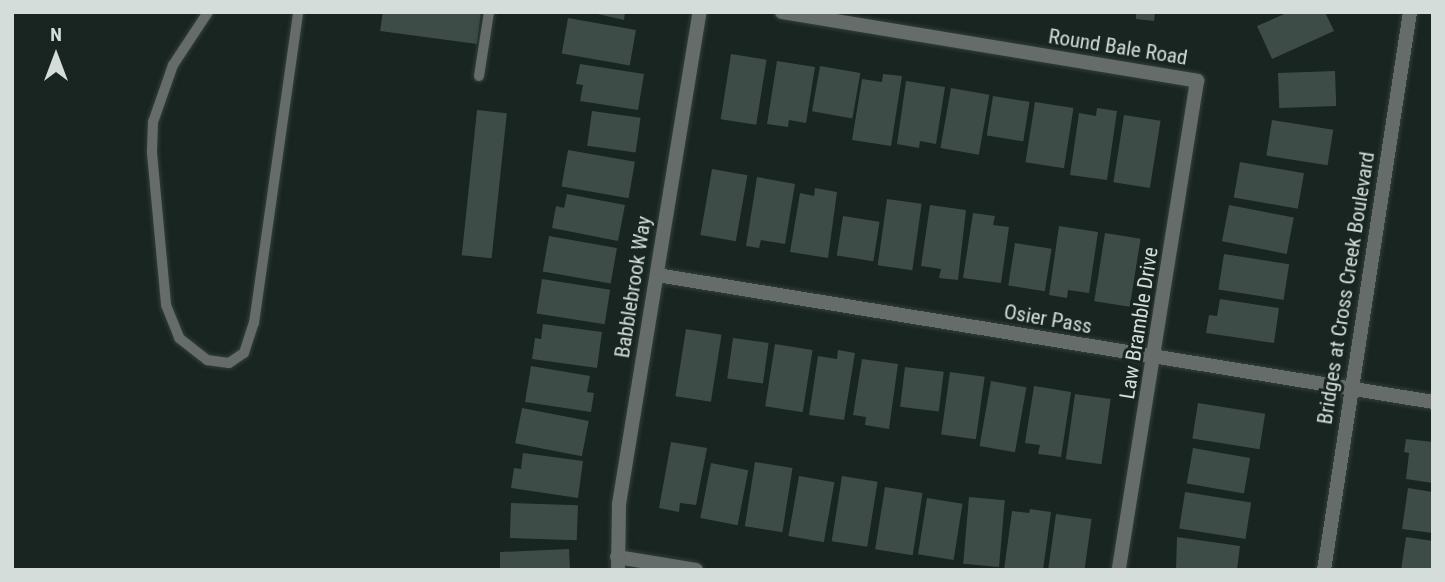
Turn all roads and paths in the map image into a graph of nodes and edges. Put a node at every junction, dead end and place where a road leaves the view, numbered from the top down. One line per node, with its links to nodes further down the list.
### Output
1 (208, 12): 2 (lane)
2 (298, 12)
3 (489, 12): 7 (lane)
4 (700, 12): 9 (street, Babblebrook Way)
5 (782, 12): 8 (street, Round Bale Road)
6 (1410, 12): 11 (street, Bridges at Cross Creek Boulevard)
7 (479, 76)
8 (1197, 81): 10 (street, Law Bramble Drive)
9 (657, 275): 10 (street, Osier Pass); 13 (street, Babblebrook Way)
10 (1156, 359): 11 (street, Osier Pass); 15 (street, Law Bramble Drive)
11 (1352, 388): 12 (street, Osier Pass); 16 (street, Bridges at Cross Creek Boulevard)
12 (1433, 402)
13 (617, 563): 14 (street)
14 (696, 570)
15 (1119, 570)
16 (1324, 570)

